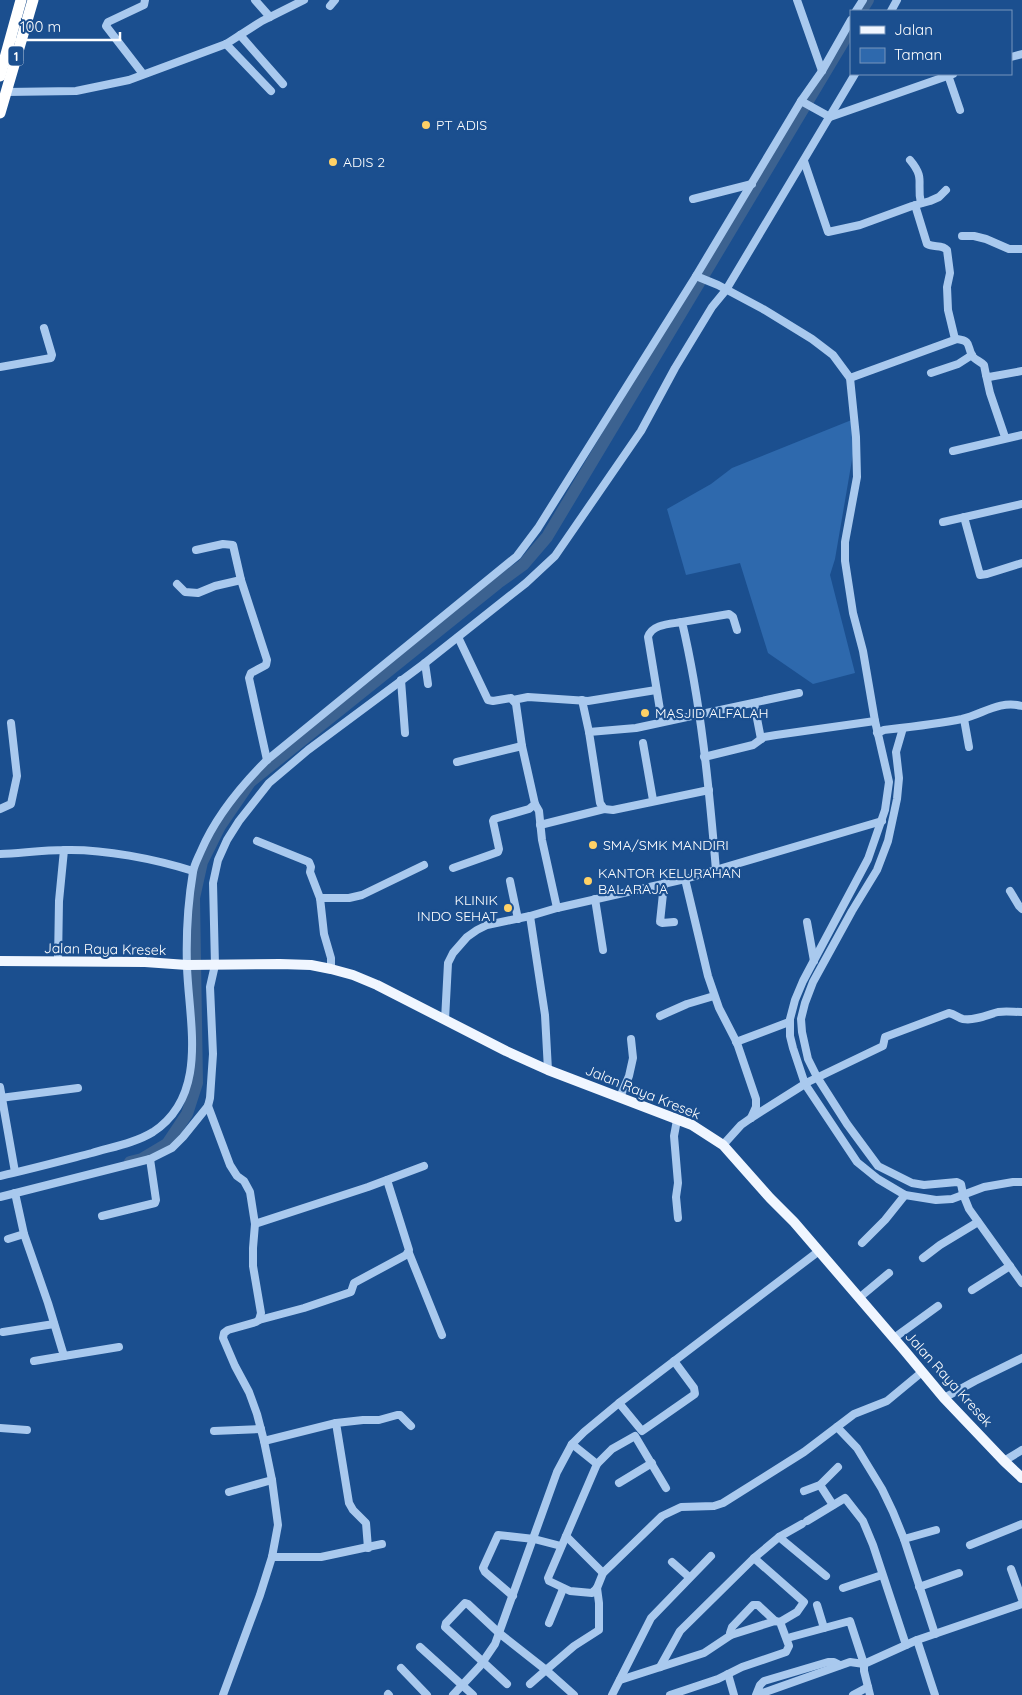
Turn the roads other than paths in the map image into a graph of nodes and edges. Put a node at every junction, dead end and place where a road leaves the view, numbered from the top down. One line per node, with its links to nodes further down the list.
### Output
1 (21, 0): 11 (highway, 1)
2 (33, 0): 11 (highway, 1)
3 (145, 0): 13 (street)
4 (255, 0): 7 (street)
5 (304, 0): 7 (street)
6 (797, 0): 12 (street)
7 (270, 16): 9 (street)
8 (850, 22): 12 (street)
9 (240, 34): 10 (street); 17 (street)
10 (226, 44): 13 (street); 18 (street)
11 (13, 48): 16 (highway, 1); 19 (highway, 1)
12 (822, 71): 20 (street)
13 (143, 74): 19 (street)
14 (854, 75): 23 (street)
15 (951, 75): 21 (street); 23 (street)
16 (0, 76)
17 (282, 84)
18 (271, 91)
19 (6, 92): 22 (highway, 1)
20 (803, 103): 23 (street); 26 (street)
21 (960, 110)
22 (0, 113)
23 (830, 118): 25 (street)
24 (910, 160): 29 (street)
25 (804, 161): 29 (street); 33 (street)
26 (752, 184): 28 (street); 32 (street)
27 (946, 190): 29 (street)
28 (693, 199)
29 (918, 204): 35 (street)
30 (962, 236): 31 (street)
31 (1022, 249)
32 (697, 277): 33 (street); 78 (street)
33 (726, 290): 41 (street); 54 (street)
34 (44, 328): 37 (street)
35 (955, 339): 36 (street); 41 (street)
36 (972, 355): 39 (street); 40 (street)
37 (0, 367)
38 (1022, 371): 40 (street)
39 (931, 373)
40 (986, 375): 43 (street)
41 (854, 376): 66 (street)
42 (1022, 435): 43 (street)
43 (1005, 437): 44 (street)
44 (953, 451)
45 (1022, 504): 46 (street)
46 (964, 517): 47 (street); 49 (street)
47 (943, 522)
48 (196, 550): 50 (street)
49 (1022, 563)
50 (242, 580): 51 (street); 78 (street)
51 (177, 584)
52 (682, 622): 53 (street); 58 (street); 64 (street)
53 (736, 630)
54 (458, 636): 55 (street); 60 (street)
55 (425, 663): 56 (street); 57 (street)
56 (401, 680): 72 (street); 111 (street)
57 (428, 684)
58 (656, 690): 61 (street); 67 (street)
59 (799, 694): 62 (street)
60 (513, 700): 61 (street); 75 (street)
61 (582, 700): 70 (street)
62 (754, 703): 64 (street); 73 (street)
63 (1022, 706): 65 (street)
64 (699, 715): 67 (street); 77 (street)
65 (964, 718): 69 (street); 76 (street)
66 (875, 721): 71 (street); 73 (street)
67 (662, 722): 70 (street)
68 (10, 723): 83 (street)
69 (902, 728): 71 (street); 113 (street)
70 (589, 732): 84 (street)
71 (881, 732): 85 (street)
72 (404, 733)
73 (761, 740): 77 (street)
74 (644, 743): 81 (street)
75 (522, 746): 79 (street); 82 (street)
76 (969, 747)
77 (704, 757): 80 (street)
78 (267, 760): 93 (street)
79 (456, 762)
80 (709, 790): 81 (street); 92 (street)
81 (653, 800): 84 (street)
82 (535, 804): 86 (street); 91 (street)
83 (0, 809)
84 (604, 809): 86 (street)
85 (882, 821): 92 (street); 109 (street)
86 (540, 825): 100 (street)
87 (257, 841): 98 (street)
88 (64, 850): 89 (street); 93 (street); 108 (street)
89 (0, 854)
90 (424, 864): 98 (street)
91 (453, 868)
92 (716, 870): 94 (street)
93 (193, 871): 110 (street)
94 (685, 879): 96 (street); 114 (street)
95 (510, 881): 103 (street)
96 (664, 884): 99 (street); 104 (street)
97 (1010, 890): 101 (street)
98 (320, 898): 112 (street)
99 (596, 899): 100 (street); 106 (street)
100 (557, 908): 102 (street)
101 (1022, 908)
102 (530, 916): 103 (street); 123 (street)
103 (518, 918): 117 (street)
104 (674, 922)
105 (807, 922): 109 (street)
106 (604, 950)
107 (0, 961): 108 (main road, Jalan Raya Kresek)
108 (58, 961): 110 (main road, Jalan Raya Kresek)
109 (814, 961): 113 (street)
110 (188, 965): 111 (main road, Jalan Raya Kresek); 140 (street)
111 (212, 965): 112 (main road, Jalan Raya Kresek); 129 (street)
112 (331, 969): 117 (main road, Jalan Raya Kresek)
113 (808, 982): 118 (street)
114 (714, 996): 116 (street); 121 (street)
115 (1022, 1012): 124 (street)
116 (660, 1016)
117 (445, 1020): 123 (main road, Jalan Raya Kresek)
118 (794, 1020): 119 (street); 119 (street); 121 (street)
119 (796, 1033): 122 (street); 122 (street)
120 (631, 1039): 127 (street)
121 (736, 1042): 130 (street)
122 (798, 1046): 124 (street); 124 (street)
123 (548, 1070): 127 (main road, Jalan Raya Kresek)
124 (811, 1080): 130 (street); 132 (street); 132 (street)
125 (0, 1087): 128 (street)
126 (78, 1088): 128 (street)
127 (620, 1097): 131 (main road, Jalan Raya Kresek)
128 (0, 1098): 140 (street)
129 (208, 1106): 136 (street); 151 (street)
130 (751, 1118): 133 (street)
131 (677, 1120): 133 (main road, Jalan Raya Kresek); 149 (street)
132 (841, 1127): 134 (street); 134 (street)
133 (723, 1145): 155 (main road, Jalan Raya Kresek)
134 (853, 1145): 135 (street); 137 (street)
135 (870, 1157): 137 (street); 139 (street)
136 (150, 1159): 145 (street); 148 (street)
137 (859, 1162): 139 (street)
138 (424, 1166): 142 (street)
139 (875, 1170): 144 (street); 146 (street)
140 (15, 1172): 141 (street)
141 (0, 1176)
142 (387, 1180): 151 (street); 156 (street)
143 (1022, 1182): 144 (street)
144 (962, 1190): 146 (street); 150 (street)
145 (15, 1194): 147 (street); 152 (street)
146 (905, 1195): 154 (street)
147 (0, 1197)
148 (102, 1216)
149 (678, 1218)
150 (978, 1222): 157 (street); 158 (street)
151 (255, 1224): 164 (street)
152 (24, 1234): 153 (street); 165 (street)
153 (8, 1239)
154 (862, 1243)
155 (819, 1251): 162 (main road, Jalan Raya Kresek); 173 (street)
156 (409, 1253): 164 (street); 167 (street)
157 (923, 1258)
158 (1010, 1266): 160 (street); 161 (street)
159 (889, 1273): 162 (street)
160 (1022, 1283)
161 (972, 1290)
162 (859, 1298): 168 (main road, Jalan Raya Kresek)
163 (938, 1306): 168 (street)
164 (259, 1320): 181 (street)
165 (54, 1324): 166 (street); 170 (street)
166 (3, 1332)
167 (442, 1334)
168 (894, 1338): 174 (main road, Jalan Raya Kresek)
169 (119, 1347): 170 (street)
170 (64, 1356): 172 (street)
171 (1022, 1358): 175 (street)
172 (34, 1361)
173 (674, 1361): 176 (street); 184 (street)
174 (922, 1372): 175 (main road, Jalan Raya Kresek); 179 (street)
175 (944, 1398): 188 (main road, Jalan Raya Kresek)
176 (619, 1404): 184 (street); 186 (street)
177 (336, 1423): 178 (street); 185 (street); 209 (street)
178 (411, 1426)
179 (837, 1427): 205 (street); 215 (street)
180 (0, 1428): 182 (street)
181 (261, 1429): 183 (street); 185 (street)
182 (26, 1430)
183 (214, 1431)
184 (638, 1433): 189 (street); 190 (street)
185 (264, 1441): 193 (street)
186 (572, 1444): 190 (street); 204 (street)
187 (1022, 1450): 188 (street)
188 (1004, 1461): 192 (main road, Jalan Raya Kresek)
189 (652, 1463): 194 (street); 196 (street)
190 (597, 1464): 202 (street)
191 (838, 1467): 195 (street)
192 (1022, 1478)
193 (272, 1480): 198 (street); 211 (street)
194 (618, 1483)
195 (820, 1485): 197 (street); 199 (street)
196 (666, 1488)
197 (804, 1491)
198 (229, 1492)
199 (833, 1505): 203 (street); 217 (street)
200 (1022, 1524): 207 (street)
201 (936, 1530): 205 (street)
202 (566, 1536): 208 (street); 215 (street)
203 (779, 1537): 212 (street); 218 (street)
204 (534, 1539): 208 (street); 224 (street); 224 (street)
205 (904, 1539): 220 (street)
206 (382, 1544): 209 (street)
207 (970, 1545)
208 (560, 1546): 223 (street)
209 (368, 1548): 211 (street)
210 (711, 1556): 219 (street)
211 (272, 1557): 249 (street)
212 (754, 1558): 228 (street); 240 (street)
213 (672, 1562): 219 (street)
214 (1011, 1570): 225 (street)
215 (603, 1573): 221 (street)
216 (959, 1573): 220 (street)
217 (882, 1575): 222 (street); 236 (street)
218 (826, 1576)
219 (689, 1577): 244 (street)
220 (919, 1586): 232 (street)
221 (597, 1588): 223 (street); 242 (street)
222 (843, 1588)
223 (563, 1589): 229 (street)
224 (513, 1596): 231 (street)
225 (1022, 1600)
226 (1022, 1604): 232 (street)
227 (817, 1605): 230 (street)
228 (777, 1622): 233 (street); 233 (street); 243 (street)
229 (549, 1623)
230 (824, 1628): 234 (street); 239 (street)
231 (499, 1633): 238 (street); 238 (street); 242 (street)
232 (934, 1634): 235 (street)
233 (731, 1635): 240 (street)
234 (791, 1637)
235 (918, 1640): 236 (street); 260 (street)
236 (906, 1645): 239 (street)
237 (420, 1646): 247 (street)
238 (483, 1663): 245 (street); 247 (street)
239 (864, 1664): 248 (street); 257 (street)
240 (660, 1667): 244 (street)
241 (401, 1668): 250 (street)
242 (546, 1670): 246 (street); 253 (street)
243 (728, 1674): 255 (street); 256 (street)
244 (620, 1680): 254 (street)
245 (507, 1684)
246 (530, 1684)
247 (462, 1685): 251 (street); 252 (street)
248 (868, 1686): 258 (street); 259 (street)
249 (223, 1695)
250 (428, 1695)
251 (453, 1695)
252 (473, 1695)
253 (574, 1695)
254 (612, 1695)
255 (670, 1695)
256 (734, 1695)
257 (757, 1695)
258 (854, 1695)
259 (870, 1695)
260 (935, 1695)

